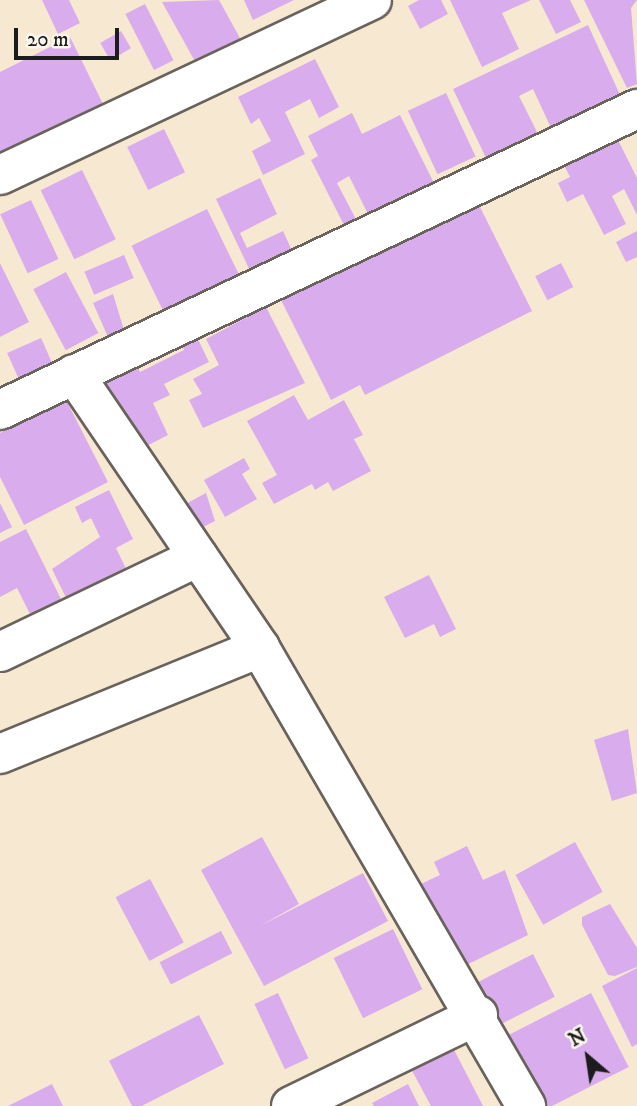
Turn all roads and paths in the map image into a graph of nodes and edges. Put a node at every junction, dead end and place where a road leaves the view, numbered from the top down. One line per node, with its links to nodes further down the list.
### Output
1 (372, 0): 3 (street)
2 (637, 109): 4 (street)
3 (0, 175)
4 (74, 374): 5 (street); 6 (street)
5 (0, 410)
6 (198, 557): 7 (street); 8 (street)
7 (260, 648): 9 (street); 10 (street)
8 (0, 652)
9 (0, 754)
10 (478, 1015): 11 (street); 12 (street)
11 (291, 1106)
12 (526, 1106)

